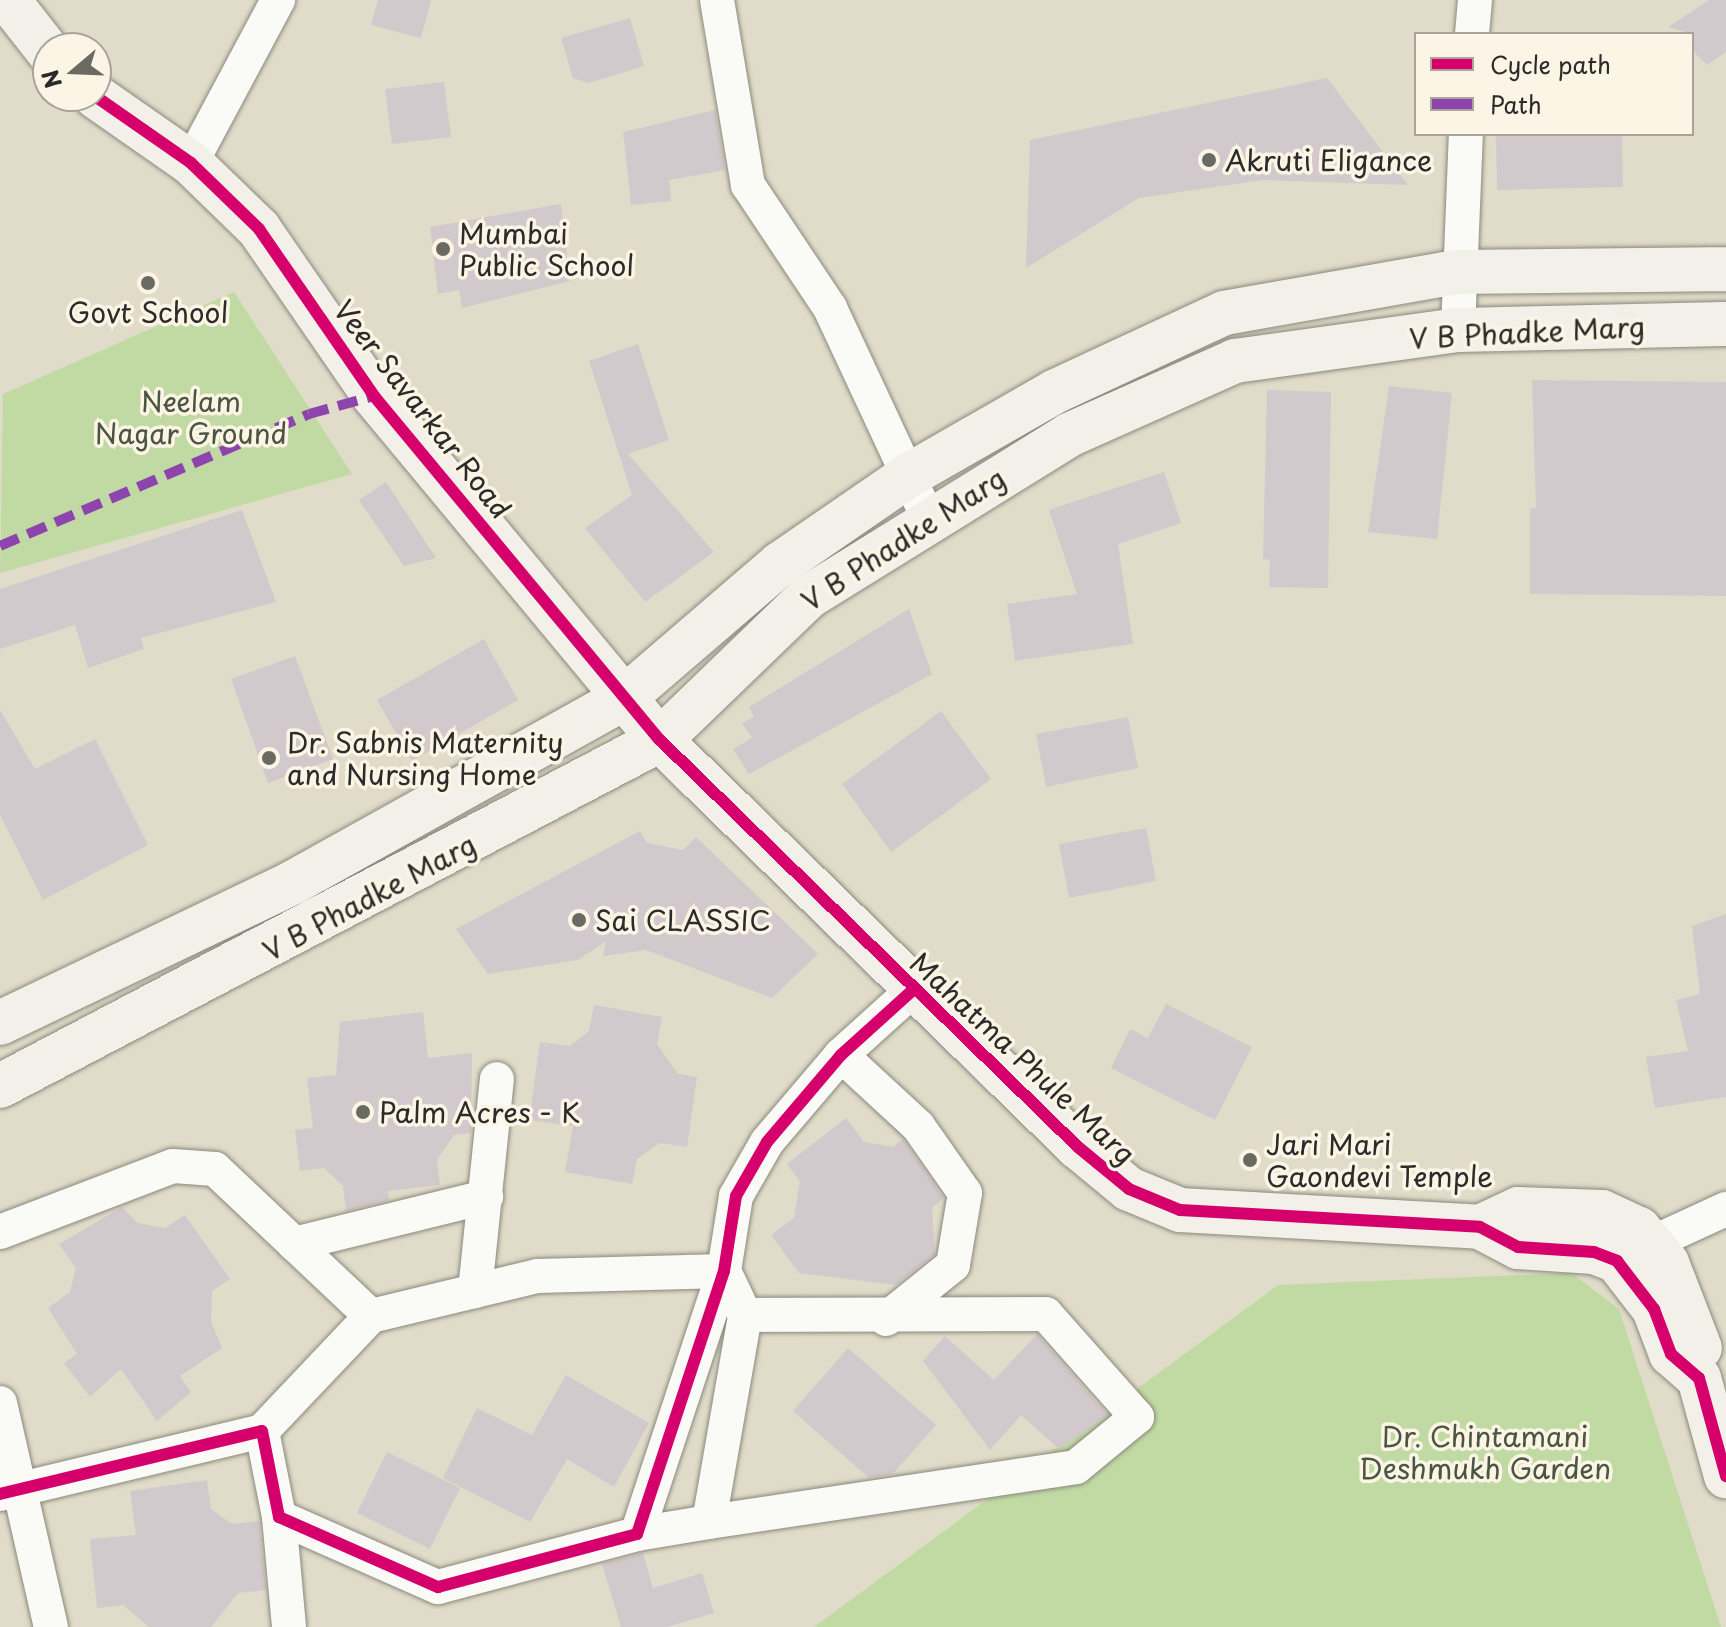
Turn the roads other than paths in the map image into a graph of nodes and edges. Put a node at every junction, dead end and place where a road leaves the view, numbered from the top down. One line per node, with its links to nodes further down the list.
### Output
1 (8, 0): 5 (main road)
2 (278, 0): 9 (street)
3 (717, 0): 15 (street)
4 (1475, 0): 6 (street)
5 (33, 32)
6 (1472, 32)
7 (112, 108): 9 (main road, Veer Savarkar Road)
8 (1466, 136): 11 (street)
9 (191, 163): 18 (main road, Veer Savarkar Road)
10 (1726, 269): 11 (main road, V B Phadke Marg)
11 (1456, 272): 13 (street); 14 (main road, V B Phadke Marg)
12 (1726, 324): 13 (main road, V B Phadke Marg)
13 (1458, 330): 16 (main road, V B Phadke Marg)
14 (973, 436): 15 (main road, V B Phadke Marg); 16 (main road)
15 (911, 474): 17 (street); 18 (main road, V B Phadke Marg)
16 (996, 477): 17 (main road, V B Phadke Marg)
17 (928, 518): 19 (main road, V B Phadke Marg)
18 (624, 698): 19 (main road, Veer Savarkar Road); 21 (main road, V B Phadke Marg)
19 (660, 740): 20 (main road, Mahatma Phule Marg); 23 (main road, V B Phadke Marg)
20 (914, 989): 22 (street); 30 (main road, Mahatma Phule Marg)
21 (5, 1010): 23 (main road)
22 (841, 1055): 31 (street); 35 (street)
23 (48, 1065): 25 (main road, V B Phadke Marg)
24 (497, 1079): 26 (street)
25 (0, 1086)
26 (486, 1197): 29 (street); 32 (street)
27 (1726, 1209): 30 (street)
28 (0, 1232): 29 (street)
29 (294, 1244): 34 (street)
30 (1634, 1250): 38 (main road)
31 (724, 1271): 32 (street); 33 (street); 42 (street)
32 (475, 1291): 34 (street)
33 (745, 1315): 35 (street); 41 (street)
34 (371, 1316): 37 (street)
35 (886, 1319): 41 (street)
36 (0, 1403): 39 (street)
37 (262, 1431): 39 (street); 40 (street)
38 (1726, 1476)
39 (11, 1492): 43 (street)
40 (279, 1517): 42 (street); 44 (street)
41 (709, 1522): 42 (street)
42 (637, 1534)
43 (51, 1627)
44 (289, 1627)

